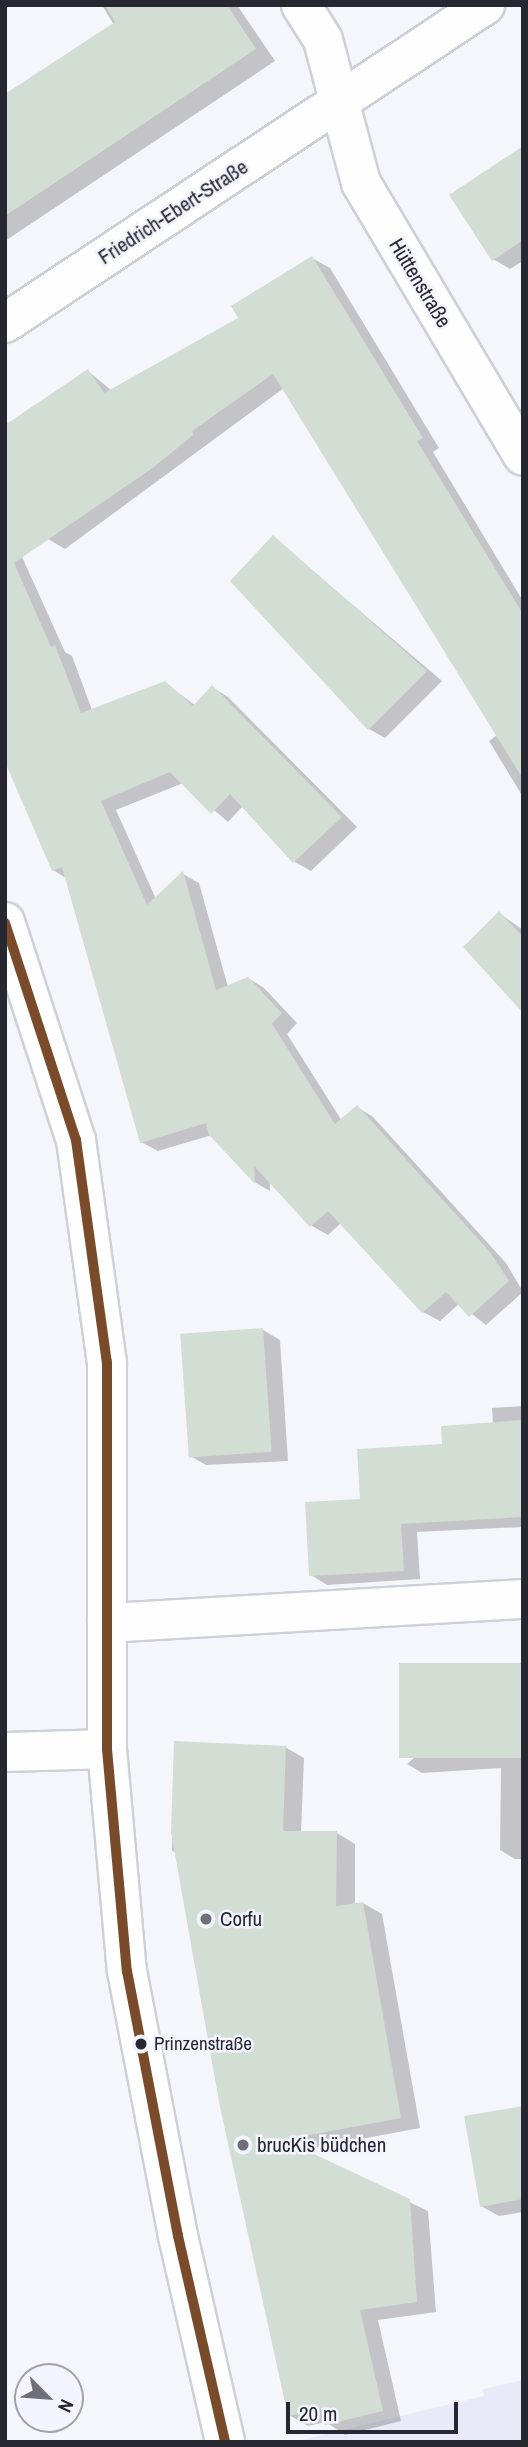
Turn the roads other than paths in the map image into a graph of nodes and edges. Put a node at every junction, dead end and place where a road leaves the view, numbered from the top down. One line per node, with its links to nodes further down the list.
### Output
1 (301, 5): 3 (street)
2 (485, 5): 3 (street, Friedrich-Ebert-Straße)
3 (341, 101): 4 (street, Friedrich-Ebert-Straße); 5 (street, Hüttenstraße)
4 (5, 323)
5 (523, 456)
6 (5, 922): 8 (street)
7 (523, 1599): 8 (street)
8 (107, 1623): 9 (street)
9 (107, 1749): 10 (street); 11 (street)
10 (5, 1752)
11 (225, 2442)

